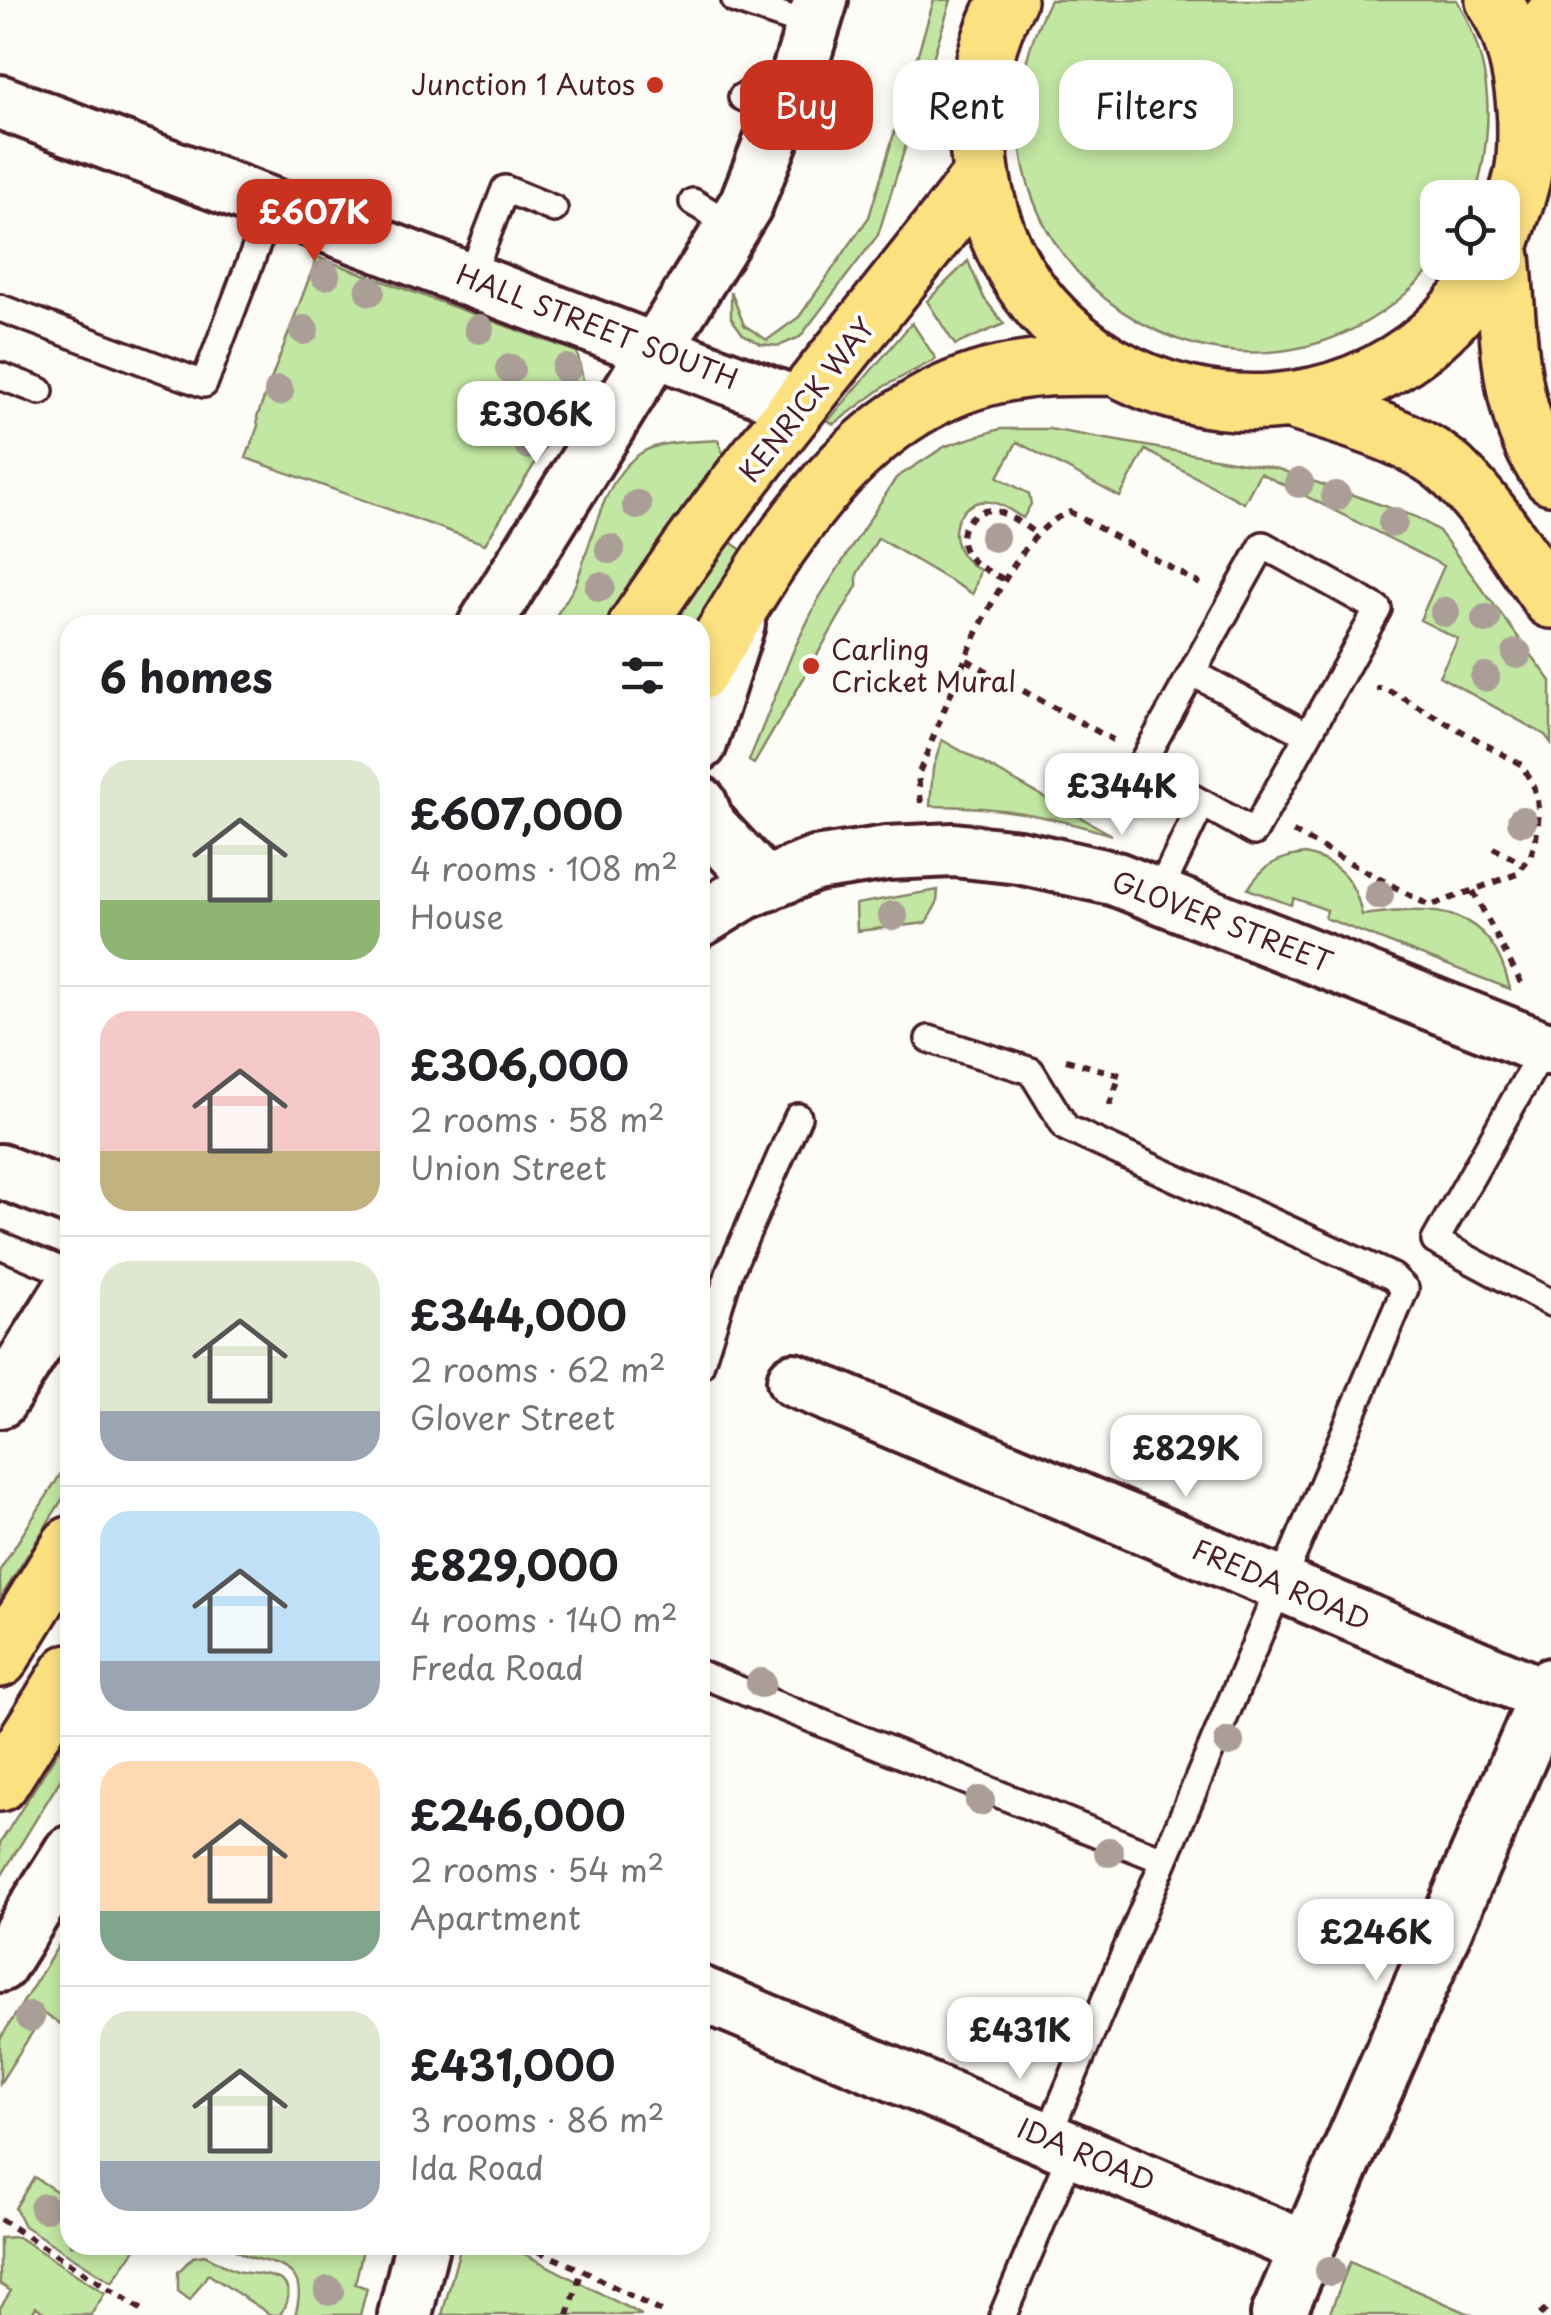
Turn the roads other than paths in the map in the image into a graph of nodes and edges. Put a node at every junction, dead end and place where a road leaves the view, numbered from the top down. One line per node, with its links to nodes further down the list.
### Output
1 (735, 0): 4 (lane)
2 (1008, 0): 8 (main road)
3 (1494, 0): 7 (main road)
4 (817, 13): 16 (street)
5 (1551, 18): 7 (main road)
6 (2, 92): 10 (street, HALL STREET SOUTH)
7 (1526, 97): 9 (main road)
8 (979, 178): 17 (main road); 21 (main road, KENRICK WAY)
9 (1520, 180)
10 (272, 204): 12 (street, HALL STREET SOUTH); 15 (lane)
11 (554, 209): 12 (lane)
12 (449, 264): 16 (street, HALL STREET SOUTH)
13 (1479, 280): 20 (main road)
14 (1504, 280): 22 (main road)
15 (0, 308)
16 (657, 350): 21 (street, HALL STREET SOUTH); 25 (street)
17 (1111, 367): 20 (main road); 23 (main road)
18 (0, 376): 19 (lane)
19 (40, 391)
20 (1294, 402): 24 (main road)
21 (800, 405): 26 (main road, KENRICK WAY)
22 (1551, 476)
23 (746, 599): 27 (main road); 29 (street)
24 (1551, 600)
25 (491, 615)
26 (643, 615)
27 (710, 656)
28 (1193, 672): 30 (lane); 30 (lane); 31 (lane)
29 (710, 712)
30 (1308, 735): 31 (lane)
31 (1202, 803): 34 (lane)
32 (710, 826): 33 (street)
33 (765, 885): 34 (street, GLOVER STREET); 35 (street, GLOVER STREET)
34 (1158, 897): 37 (street, GLOVER STREET)
35 (710, 904)
36 (929, 1039): 49 (lane)
37 (1547, 1048): 43 (lane)
38 (798, 1116): 45 (lane)
39 (0, 1171): 40 (street)
40 (60, 1194)
41 (0, 1244): 42 (lane)
42 (60, 1270)
43 (1551, 1303)
44 (60, 1306): 47 (street)
45 (710, 1334)
46 (794, 1380): 49 (street, FREDA ROAD)
47 (0, 1402)
48 (60, 1562): 50 (main road)
49 (1280, 1584): 53 (street, FREDA ROAD); 55 (lane)
50 (0, 1659)
51 (710, 1678): 55 (lane)
52 (60, 1688): 54 (main road)
53 (1549, 1691): 60 (street)
54 (0, 1783)
55 (1163, 1860): 59 (lane)
56 (60, 1869): 57 (street)
57 (0, 1965)
58 (710, 1997): 59 (street, IDA ROAD)
59 (1060, 2143): 60 (street, IDA ROAD); 63 (lane)
60 (1306, 2248): 64 (street)
61 (419, 2255): 62 (street)
62 (404, 2315)
63 (1003, 2315)
64 (1278, 2315)

